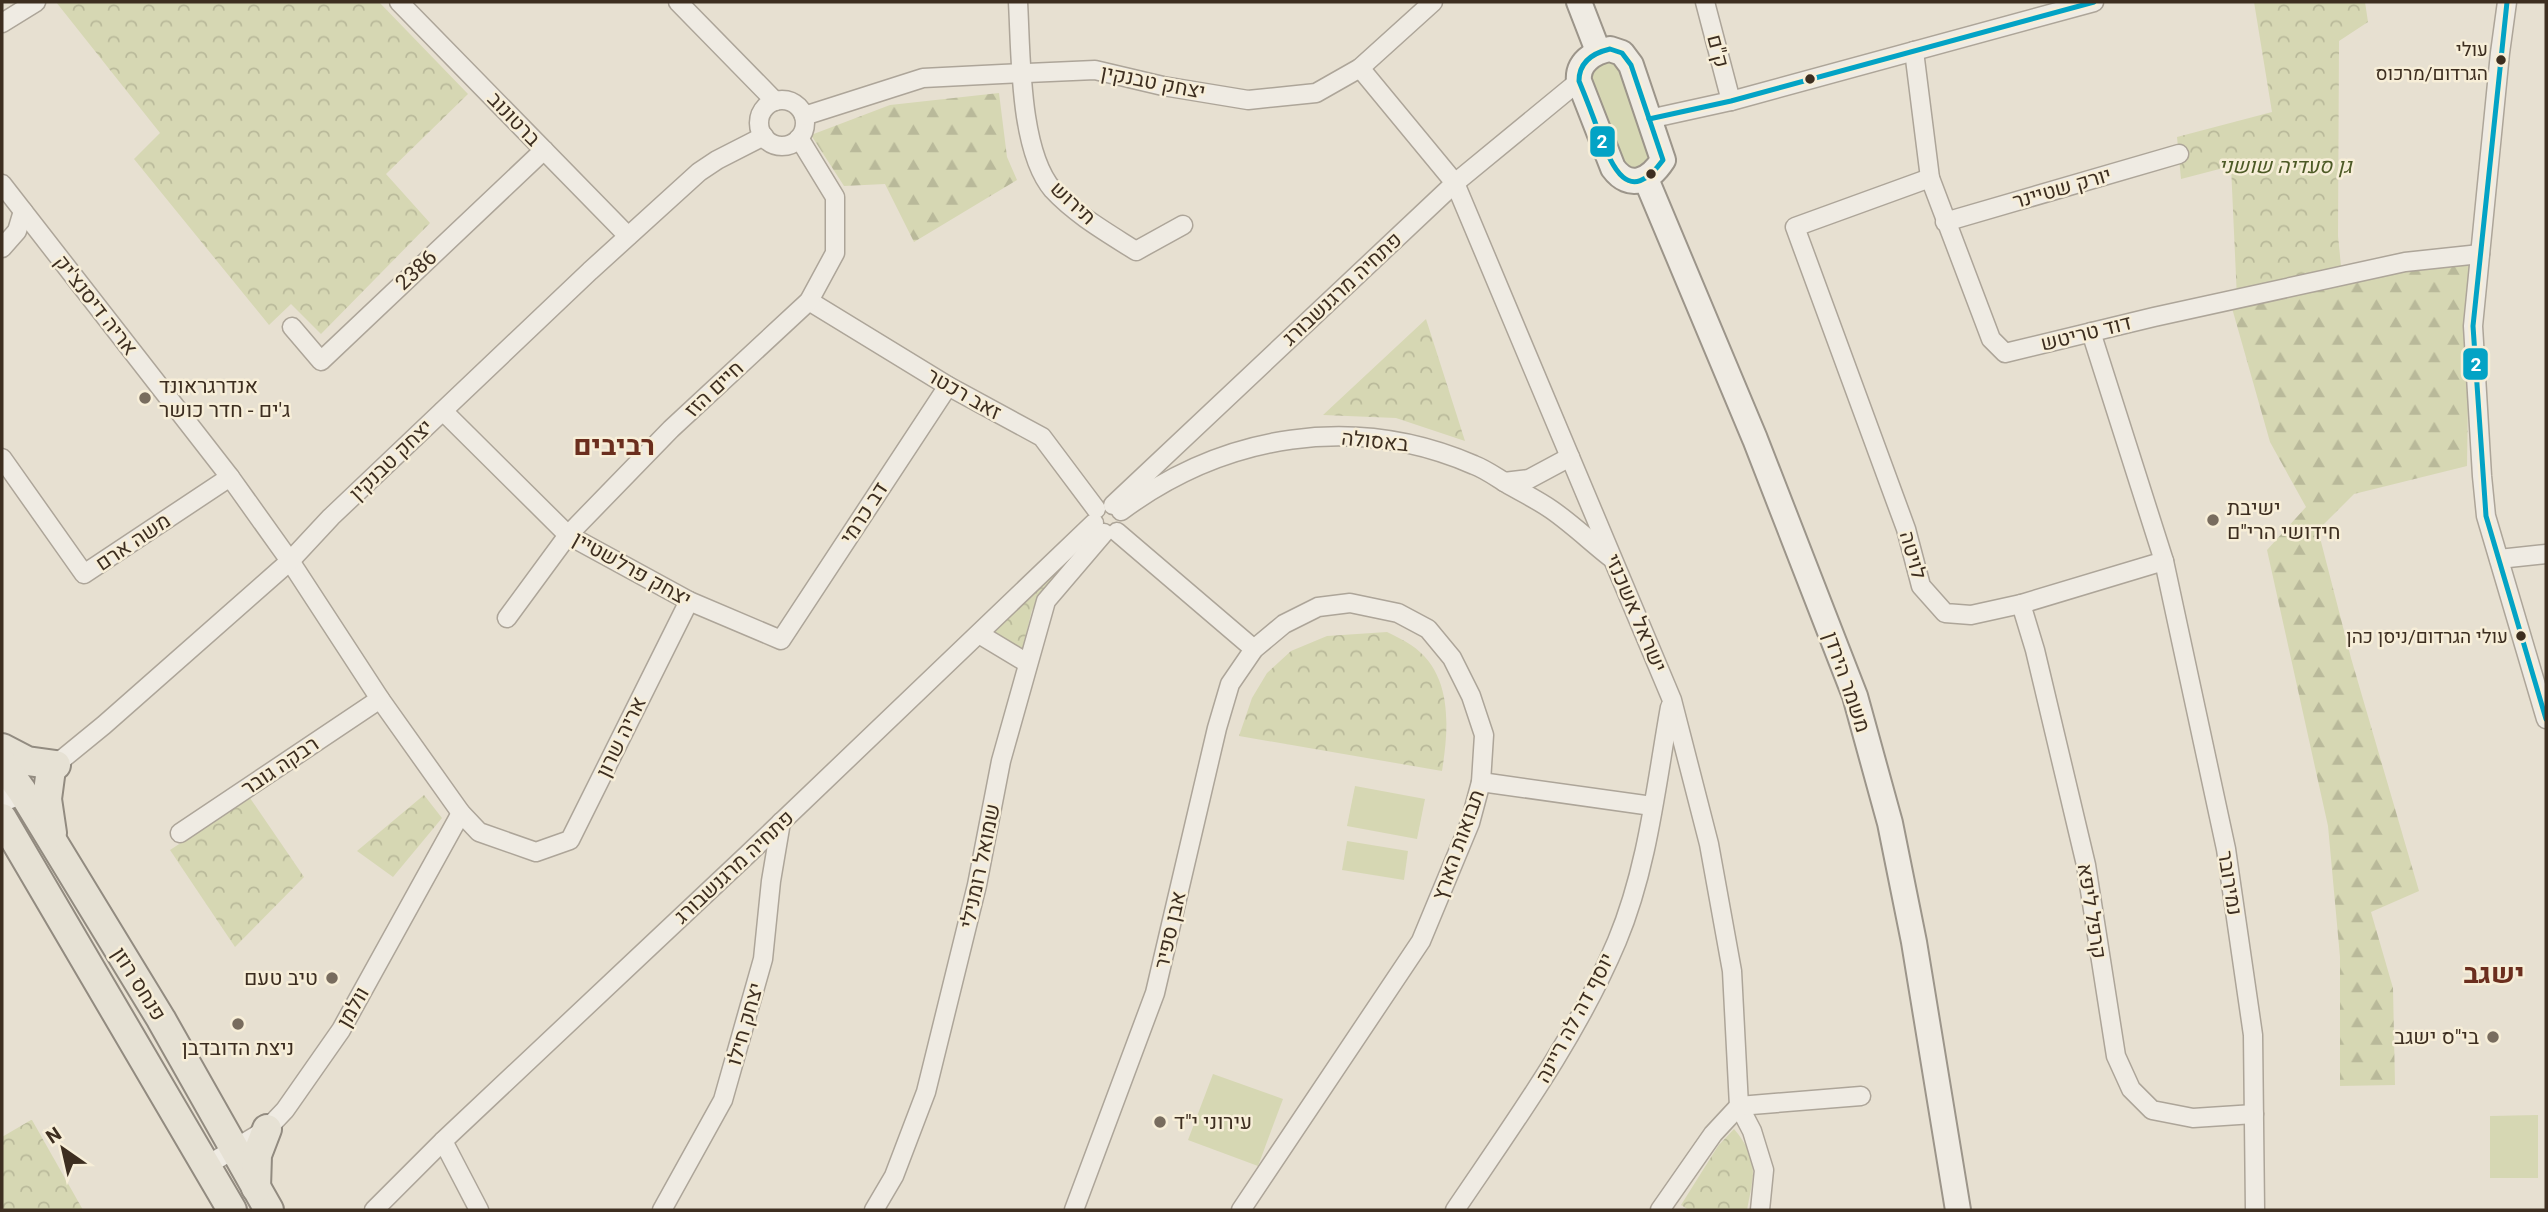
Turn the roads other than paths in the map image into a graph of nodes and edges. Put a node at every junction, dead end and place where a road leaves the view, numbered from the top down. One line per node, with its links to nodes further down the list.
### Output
1 (36, 2): 10 (street)
2 (399, 2): 22 (street, ברטונוב)
3 (678, 2): 16 (street)
4 (1018, 2): 14 (street, תירוש)
5 (1433, 2): 13 (street, יצחק טבנקין)
6 (1579, 2): 11 (street)
7 (1705, 2): 17 (street, ק"ם)
8 (2094, 2): 12 (street)
9 (2507, 2): 33 (street)
10 (2, 23)
11 (1598, 51): 15 (street); 19 (street)
12 (1914, 51): 17 (street); 24 (street, דוד טריטש)
13 (1360, 68): 14 (street, יצחק טבנקין); 26 (street, ישראל אשכנזי)
14 (1022, 74): 18 (street, יצחק טבנקין); 30 (street, תירוש)
15 (1579, 81): 25 (street); 26 (street, פתחיה מרגנשבורג)
16 (775, 101): 18 (street); 20 (street)
17 (1731, 101): 19 (street)
18 (804, 116): 21 (street)
19 (1649, 119): 25 (street)
20 (764, 136): 21 (street); 31 (street, יצחק טבנקין)
21 (799, 138): 34 (street, חיים הזז)
22 (544, 150): 31 (street, ברטונוב); 35 (street, 2386)
23 (2179, 153): 29 (street, יורק שטיינר)
24 (1930, 178): 29 (street, דוד טריטש); 51 (street, לויטה)
25 (1646, 179): 92 (street, משמר הירדן)
26 (1455, 183): 39 (street, ישראל אשכנזי); 43 (street, פתחיה מרגנשבורג)
27 (2, 184): 28 (street, אריה דיסנצ'יק)
28 (23, 211): 32 (street); 41 (street, אריה דיסנצ'יק)
29 (1945, 222): 36 (street, דוד טריטש)
30 (1183, 225)
31 (628, 236): 38 (street, יצחק טבנקין)
32 (2, 248)
33 (2480, 254): 36 (street, דוד טריטש); 46 (street)
34 (809, 301): 37 (street, זאב רכטר); 44 (street, חיים הזז)
35 (292, 327)
36 (2091, 332): 49 (street)
37 (948, 386): 43 (street, זאב רכטר); 54 (street, דב כרמי)
38 (443, 411): 44 (street, יצחק פרלשטיין); 48 (street, יצחק טבנקין)
39 (1570, 457): 42 (street); 47 (street, ישראל אשכנזי)
40 (2, 458): 41 (street, משה ארם)
41 (230, 477): 48 (street, אריה דיסנצ'יק)
42 (1504, 482): 43 (street, באסולה); 47 (street, באסולה)
43 (1108, 519): 53 (street, פתחיה מרגנשבורג); 55 (street, זאב רכטר); 56 (street, שמואל רומנילי)
44 (568, 535): 50 (street, יצחק פרלשטיין); 52 (street, חיים הזז)
45 (2546, 554): 46 (street)
46 (2499, 559): 59 (street)
47 (1613, 560): 58 (street, ישראל אשכנזי)
48 (290, 561): 57 (street); 62 (street, יצחק טבנקין)
49 (2164, 561): 51 (street, לויטה); 76 (street, נמירובר)
50 (689, 601): 54 (street, יצחק פרלשטיין); 66 (street, אריה שרון)
51 (2021, 604): 76 (street, קרפל ליפא)
52 (507, 618)
53 (979, 634): 56 (street); 67 (street, פתחיה מרגנשבורג)
54 (781, 640)
55 (1254, 649): 63 (street, תבואות הארץ); 87 (street, אבן ספיר)
56 (1027, 663): 86 (street, שמואל רומנילי)
57 (380, 699): 66 (street); 68 (street, רבקה גובר)
58 (1672, 700): 64 (street, יוסף דה לה ריינה); 75 (street, ישראל אשכנזי)
59 (2546, 719)
60 (2, 748): 62 (main road)
61 (2, 763): 65 (main road, פנחס רוזן)
62 (53, 767): 65 (street, יצחק טבנקין); 69 (main road)
63 (1481, 782): 64 (street); 88 (street, תבואות הארץ)
64 (1653, 806): 89 (street, יוסף דה לה ריינה)
65 (6, 809): 69 (main road, פנחס רוזן); 73 (main road, פנחס רוזן)
66 (461, 813): 77 (street, וולמן)
67 (781, 822): 70 (street, פתחיה מרגנשבורג); 72 (street, יצחק חילו)
68 (180, 833)
69 (58, 852): 79 (main road, פנחס רוזן)
70 (747, 855): 72 (street); 78 (street, פתחיה מרגנשבורג)
71 (2, 857): 73 (main road)
72 (771, 881): 85 (street, יצחק חילו)
73 (42, 887): 80 (main road, פנחס רוזן)
74 (1861, 1096): 75 (street)
75 (1739, 1105): 90 (street); 91 (street, ישראל אשכנזי)
76 (2254, 1114): 93 (street, נמירובר)
77 (267, 1129): 79 (street, וולמן); 81 (main road)
78 (443, 1141): 83 (street, פתחיה מרגנשבורג); 84 (street)
79 (233, 1150): 80 (street, וולמן); 81 (main road, פנחס רוזן)
80 (206, 1166): 82 (main road, פנחס רוזן)
81 (263, 1199)
82 (232, 1210)
83 (374, 1210)
84 (480, 1210)
85 (662, 1210)
86 (874, 1210)
87 (1074, 1210)
88 (1241, 1210)
89 (1455, 1210)
90 (1660, 1210)
91 (1760, 1210)
92 (1958, 1210)
93 (2255, 1210)

